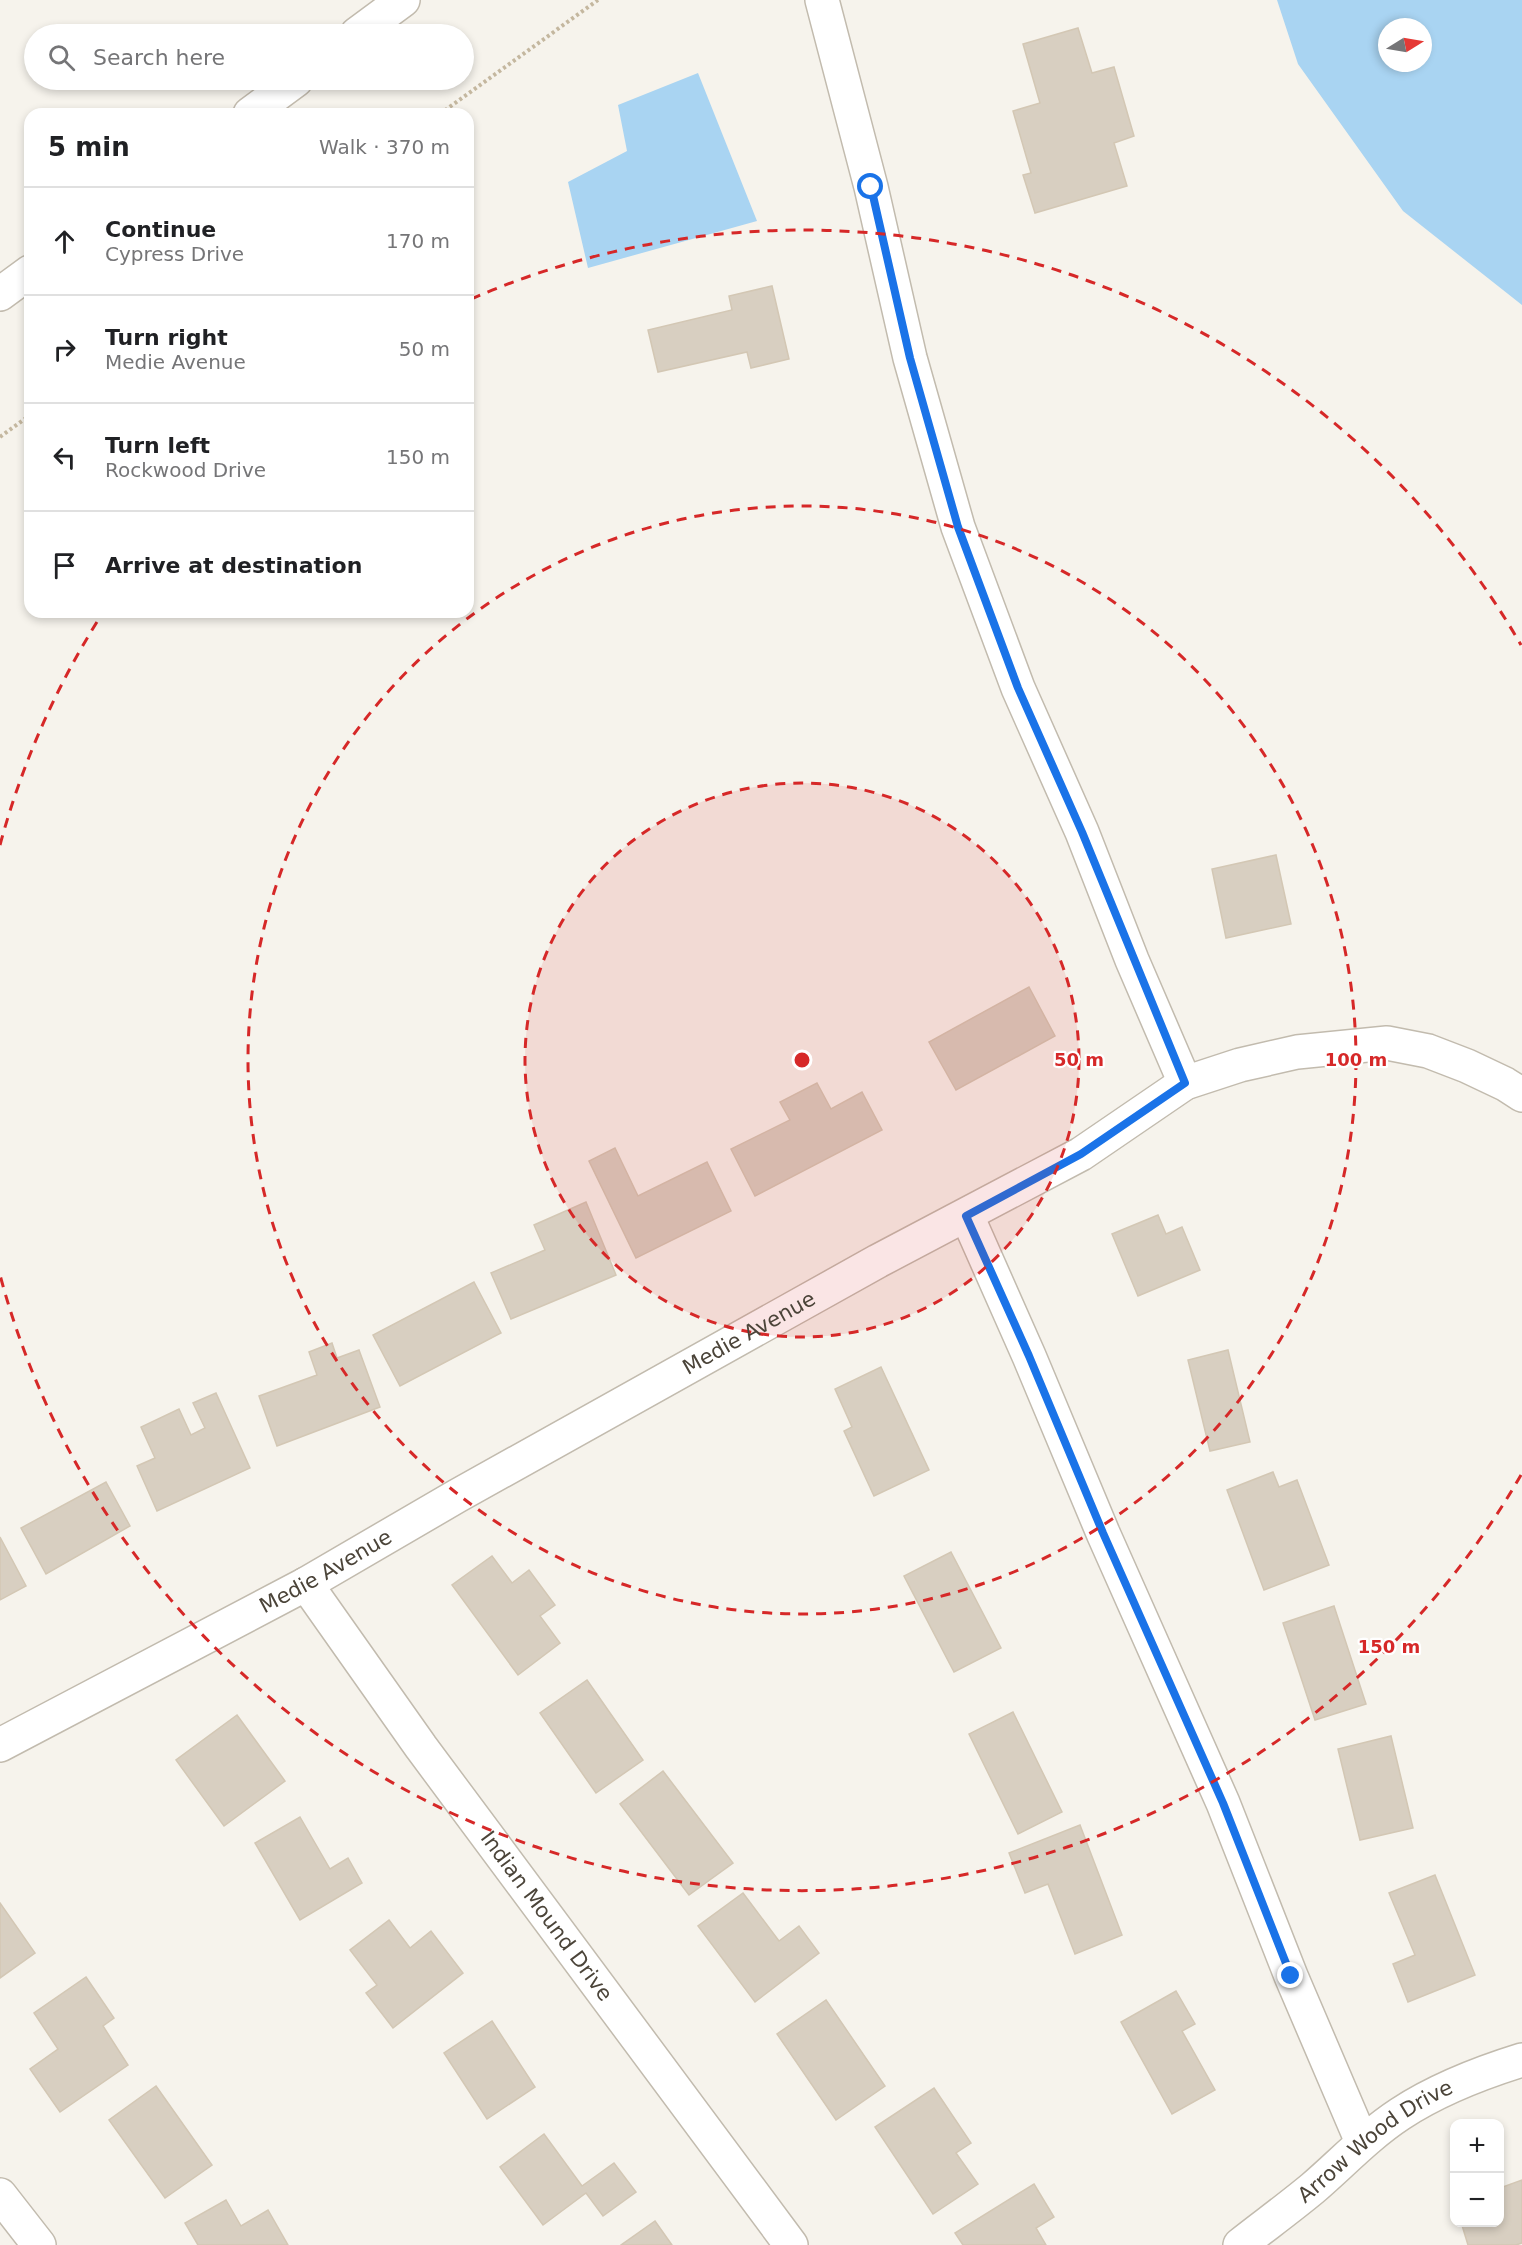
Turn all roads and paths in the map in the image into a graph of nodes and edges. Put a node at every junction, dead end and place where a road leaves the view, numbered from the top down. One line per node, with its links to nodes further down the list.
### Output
1 (403, 0): 4 (street)
2 (598, 0): 5 (path)
3 (822, 0): 14 (street)
4 (371, 24)
5 (474, 89)
6 (283, 90): 8 (street)
7 (473, 90): 9 (path)
8 (258, 108)
9 (448, 108)
10 (24, 276): 11 (street)
11 (0, 294)
12 (24, 419): 13 (path)
13 (0, 437)
14 (1185, 1083): 15 (street, Medie Avenue); 16 (street, Medie Avenue)
15 (1522, 1095)
16 (966, 1216): 17 (street, Medie Avenue); 20 (street)
17 (306, 1584): 18 (street, Medie Avenue); 23 (street, Indian Mound Drive)
18 (0, 1745)
19 (1522, 2060): 20 (street, Arrow Wood Drive)
20 (1362, 2142): 24 (street, Arrow Wood Drive)
21 (0, 2195): 22 (street)
22 (39, 2245)
23 (791, 2245)
24 (1240, 2245)

